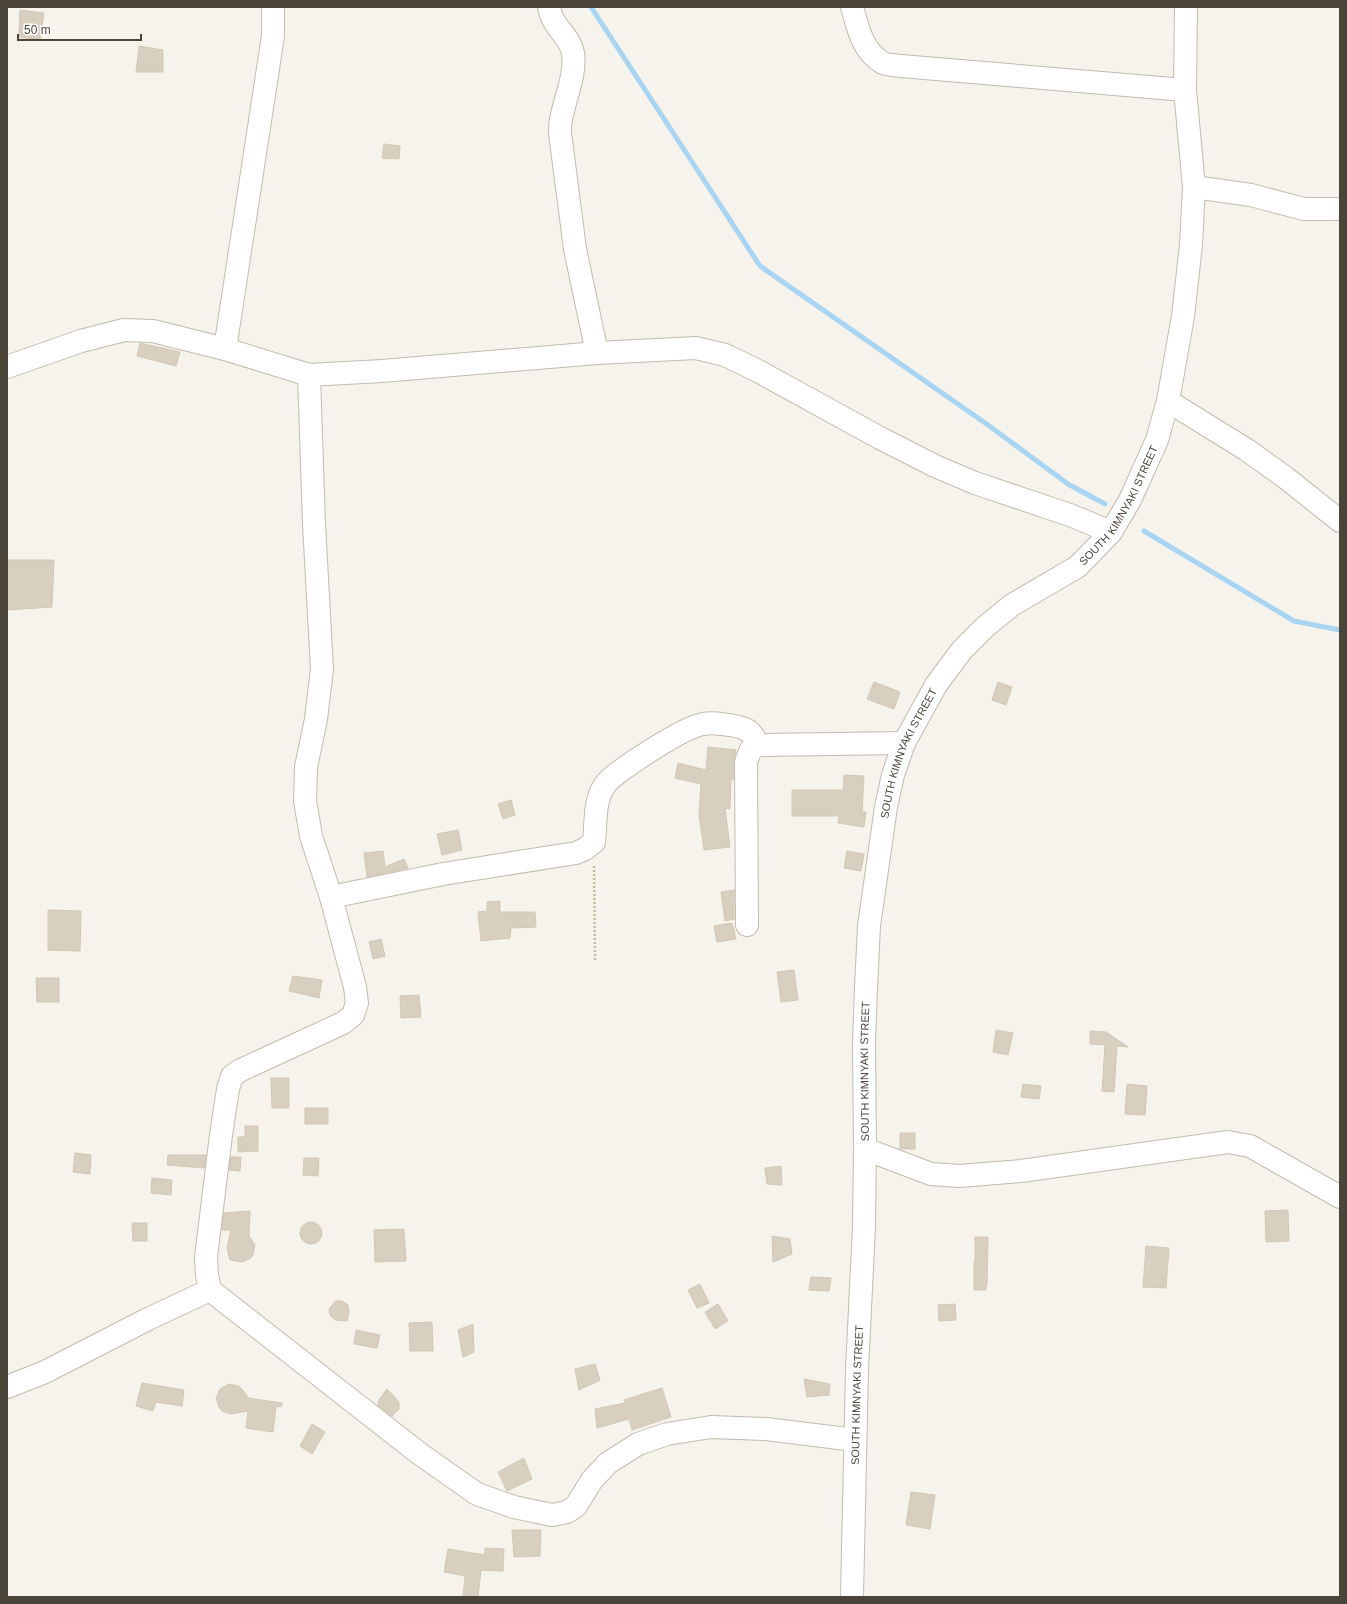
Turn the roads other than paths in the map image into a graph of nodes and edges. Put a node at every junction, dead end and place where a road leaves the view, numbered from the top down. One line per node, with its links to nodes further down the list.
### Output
1 (273, 7): 8 (street)
2 (549, 7): 9 (street)
3 (852, 7): 5 (street)
4 (1186, 7): 5 (street, SOUTH KIMNYAKI STREET)
5 (1185, 90): 6 (street, SOUTH KIMNYAKI STREET)
6 (1194, 187): 7 (street); 12 (street, SOUTH KIMNYAKI STREET)
7 (1340, 209)
8 (225, 349): 10 (street); 11 (street)
9 (597, 353): 11 (street); 14 (street)
10 (7, 367)
11 (309, 375): 17 (street)
12 (1168, 401): 13 (street); 14 (street, SOUTH KIMNYAKI STREET)
13 (1340, 521)
14 (1111, 532): 15 (street, SOUTH KIMNYAKI STREET)
15 (904, 743): 16 (street); 19 (street, SOUTH KIMNYAKI STREET)
16 (758, 745): 17 (street); 18 (street)
17 (331, 897): 21 (street)
18 (747, 925)
19 (866, 1149): 20 (street); 23 (street, SOUTH KIMNYAKI STREET)
20 (1340, 1197)
21 (210, 1290): 22 (street); 23 (street)
22 (7, 1387)
23 (855, 1440): 24 (street, SOUTH KIMNYAKI STREET)
24 (852, 1597)

